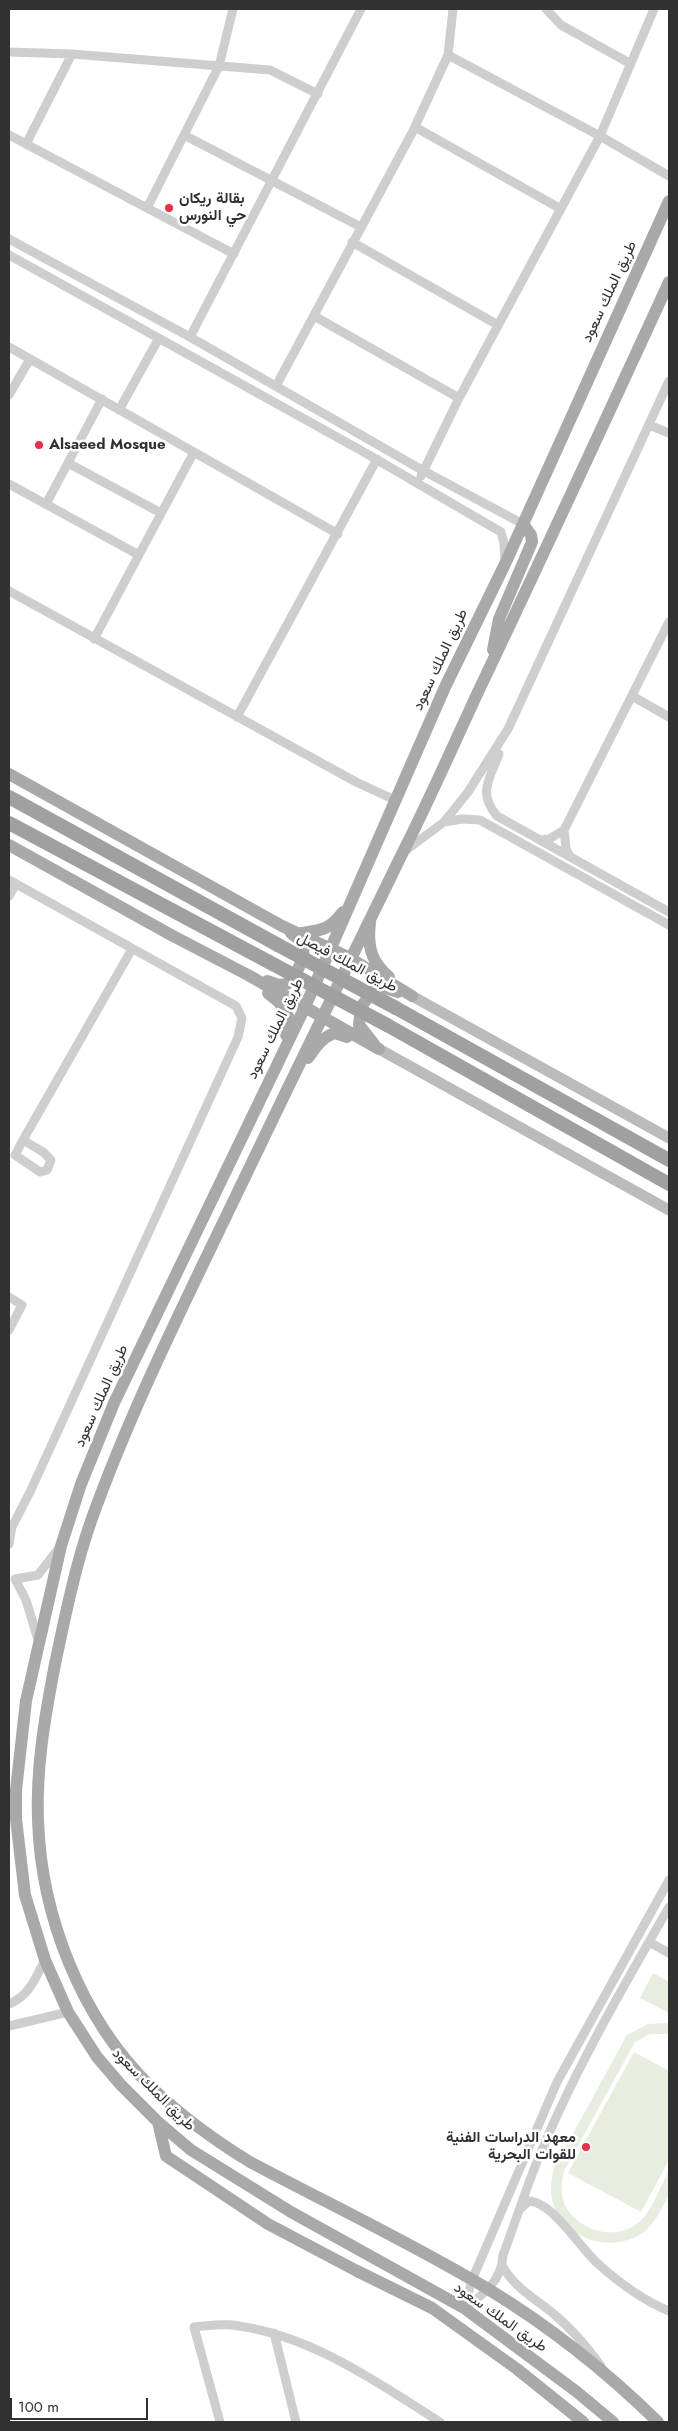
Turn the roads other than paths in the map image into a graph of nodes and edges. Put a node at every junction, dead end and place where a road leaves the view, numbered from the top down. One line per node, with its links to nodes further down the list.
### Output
1 (233, 9): 10 (street)
2 (361, 9): 11 (street)
3 (453, 9): 8 (street)
4 (546, 9): 9 (street)
5 (654, 9): 9 (street)
6 (9, 52): 7 (street)
7 (72, 54): 10 (street); 16 (street)
8 (448, 56): 12 (street); 15 (street)
9 (630, 64): 15 (street)
10 (219, 66): 11 (street); 14 (street)
11 (318, 94): 18 (street)
12 (415, 127): 21 (street); 22 (street)
13 (9, 135): 16 (street)
14 (184, 135): 18 (street); 20 (street)
15 (600, 136): 17 (street); 21 (street)
16 (26, 144): 20 (street)
17 (669, 176)
18 (271, 182): 22 (street); 25 (street)
19 (669, 201): 50 (main road, طريق الملك سعود)
20 (148, 206): 25 (street)
21 (561, 209): 29 (street)
22 (361, 227): 24 (street)
23 (9, 239): 30 (street)
24 (352, 242): 28 (street); 29 (street)
25 (234, 254): 30 (street)
26 (9, 255): 31 (street)
27 (669, 282): 57 (main road, طريق الملك سعود)
28 (314, 316): 35 (street); 37 (street)
29 (498, 325): 37 (street)
30 (190, 337): 35 (street)
31 (159, 338): 39 (street); 43 (street)
32 (9, 347): 33 (street)
33 (30, 359): 36 (street); 38 (street)
34 (669, 381): 40 (street)
35 (276, 386): 45 (street)
36 (9, 395)
37 (459, 398): 45 (street)
38 (102, 400): 39 (street); 44 (street)
39 (119, 410): 42 (street)
40 (649, 424): 41 (street); 61 (street)
41 (669, 434)
42 (194, 452): 49 (street); 51 (street)
43 (377, 459): 47 (street); 51 (street)
44 (68, 463): 48 (street); 49 (street)
45 (422, 470): 47 (street); 50 (street)
46 (9, 484): 48 (street)
47 (418, 484): 53 (street)
48 (46, 504): 52 (street)
49 (161, 513): 52 (street)
50 (523, 524): 53 (main road, طريق الملك سعود); 57 (main road)
51 (338, 534): 60 (street)
52 (139, 555): 56 (street)
53 (505, 564): 64 (main road, طريق الملك سعود)
54 (9, 591): 56 (street)
55 (669, 622): 58 (street)
56 (94, 638): 60 (street)
57 (477, 695): 70 (main road, طريق الملك سعود)
58 (632, 696): 59 (street); 67 (street)
59 (669, 716)
60 (237, 717): 64 (street)
61 (508, 728): 65 (street); 68 (street)
62 (9, 774): 78 (main road)
63 (9, 797): 92 (highway, طريق الملك فيصل, bridge)
64 (395, 800): 74 (main road, طريق الملك سعود)
65 (444, 822): 70 (street); 77 (street)
66 (9, 823): 93 (highway, bridge)
67 (564, 830): 68 (street); 71 (street)
68 (540, 840): 71 (street)
69 (9, 844): 83 (main road)
70 (403, 852): 76 (main road, طريق الملك سعود)
71 (570, 857): 75 (street)
72 (12, 882): 73 (street); 80 (street)
73 (9, 896)
74 (353, 901): 79 (main road); 81 (main road, طريق الملك سعود)
75 (669, 912)
76 (372, 913): 82 (main road, طريق الملك سعود); 84 (main road)
77 (669, 925)
78 (282, 926): 79 (main road); 83 (main road)
79 (300, 934): 81 (main road)
80 (132, 948): 91 (street); 97 (street)
81 (332, 948): 82 (main road); 85 (main road, طريق الملك سعود)
82 (350, 958): 84 (main road); 86 (main road, طريق الملك سعود)
83 (248, 974): 85 (main road); 88 (main road)
84 (412, 996): 87 (main road); 90 (main road)
85 (305, 1007): 86 (main road); 88 (main road, طريق الملك سعود)
86 (321, 1017): 87 (main road); 89 (main road, طريق الملك سعود)
87 (379, 1050): 89 (main road); 94 (main road)
88 (274, 1070): 99 (main road, طريق الملك سعود)
89 (291, 1082): 113 (main road, طريق الملك سعود)
90 (669, 1138)
91 (23, 1140)
92 (669, 1160)
93 (669, 1184)
94 (669, 1210)
95 (9, 1297): 96 (street)
96 (10, 1324)
97 (10, 1529): 98 (street)
98 (9, 1544)
99 (61, 1546): 100 (street); 101 (main road, طريق الملك سعود)
100 (12, 1577): 101 (street)
101 (38, 1640): 106 (main road, طريق الملك سعود)
102 (669, 1880): 113 (street)
103 (669, 1907): 104 (street)
104 (649, 1942): 105 (street); 111 (street)
105 (669, 1953)
106 (45, 1960): 107 (street); 108 (main road, طريق الملك سعود)
107 (9, 2004)
108 (68, 2012): 109 (street); 110 (main road, طريق الملك سعود)
109 (9, 2026)
110 (158, 2122): 115 (main road, طريق الملك سعود); 122 (main road)
111 (520, 2210): 112 (street); 116 (street)
112 (502, 2265): 114 (street); 118 (street)
113 (472, 2280): 114 (main road, طريق الملك سعود); 115 (street)
114 (489, 2290): 115 (street); 118 (main road, طريق الملك سعود)
115 (464, 2308): 123 (main road, طريق الملك سعود)
116 (669, 2311)
117 (274, 2333): 119 (street); 120 (street); 121 (street)
118 (610, 2379): 124 (main road, طريق الملك سعود)
119 (220, 2422)
120 (296, 2422)
121 (440, 2422)
122 (583, 2422)
123 (613, 2422)
124 (658, 2422)

